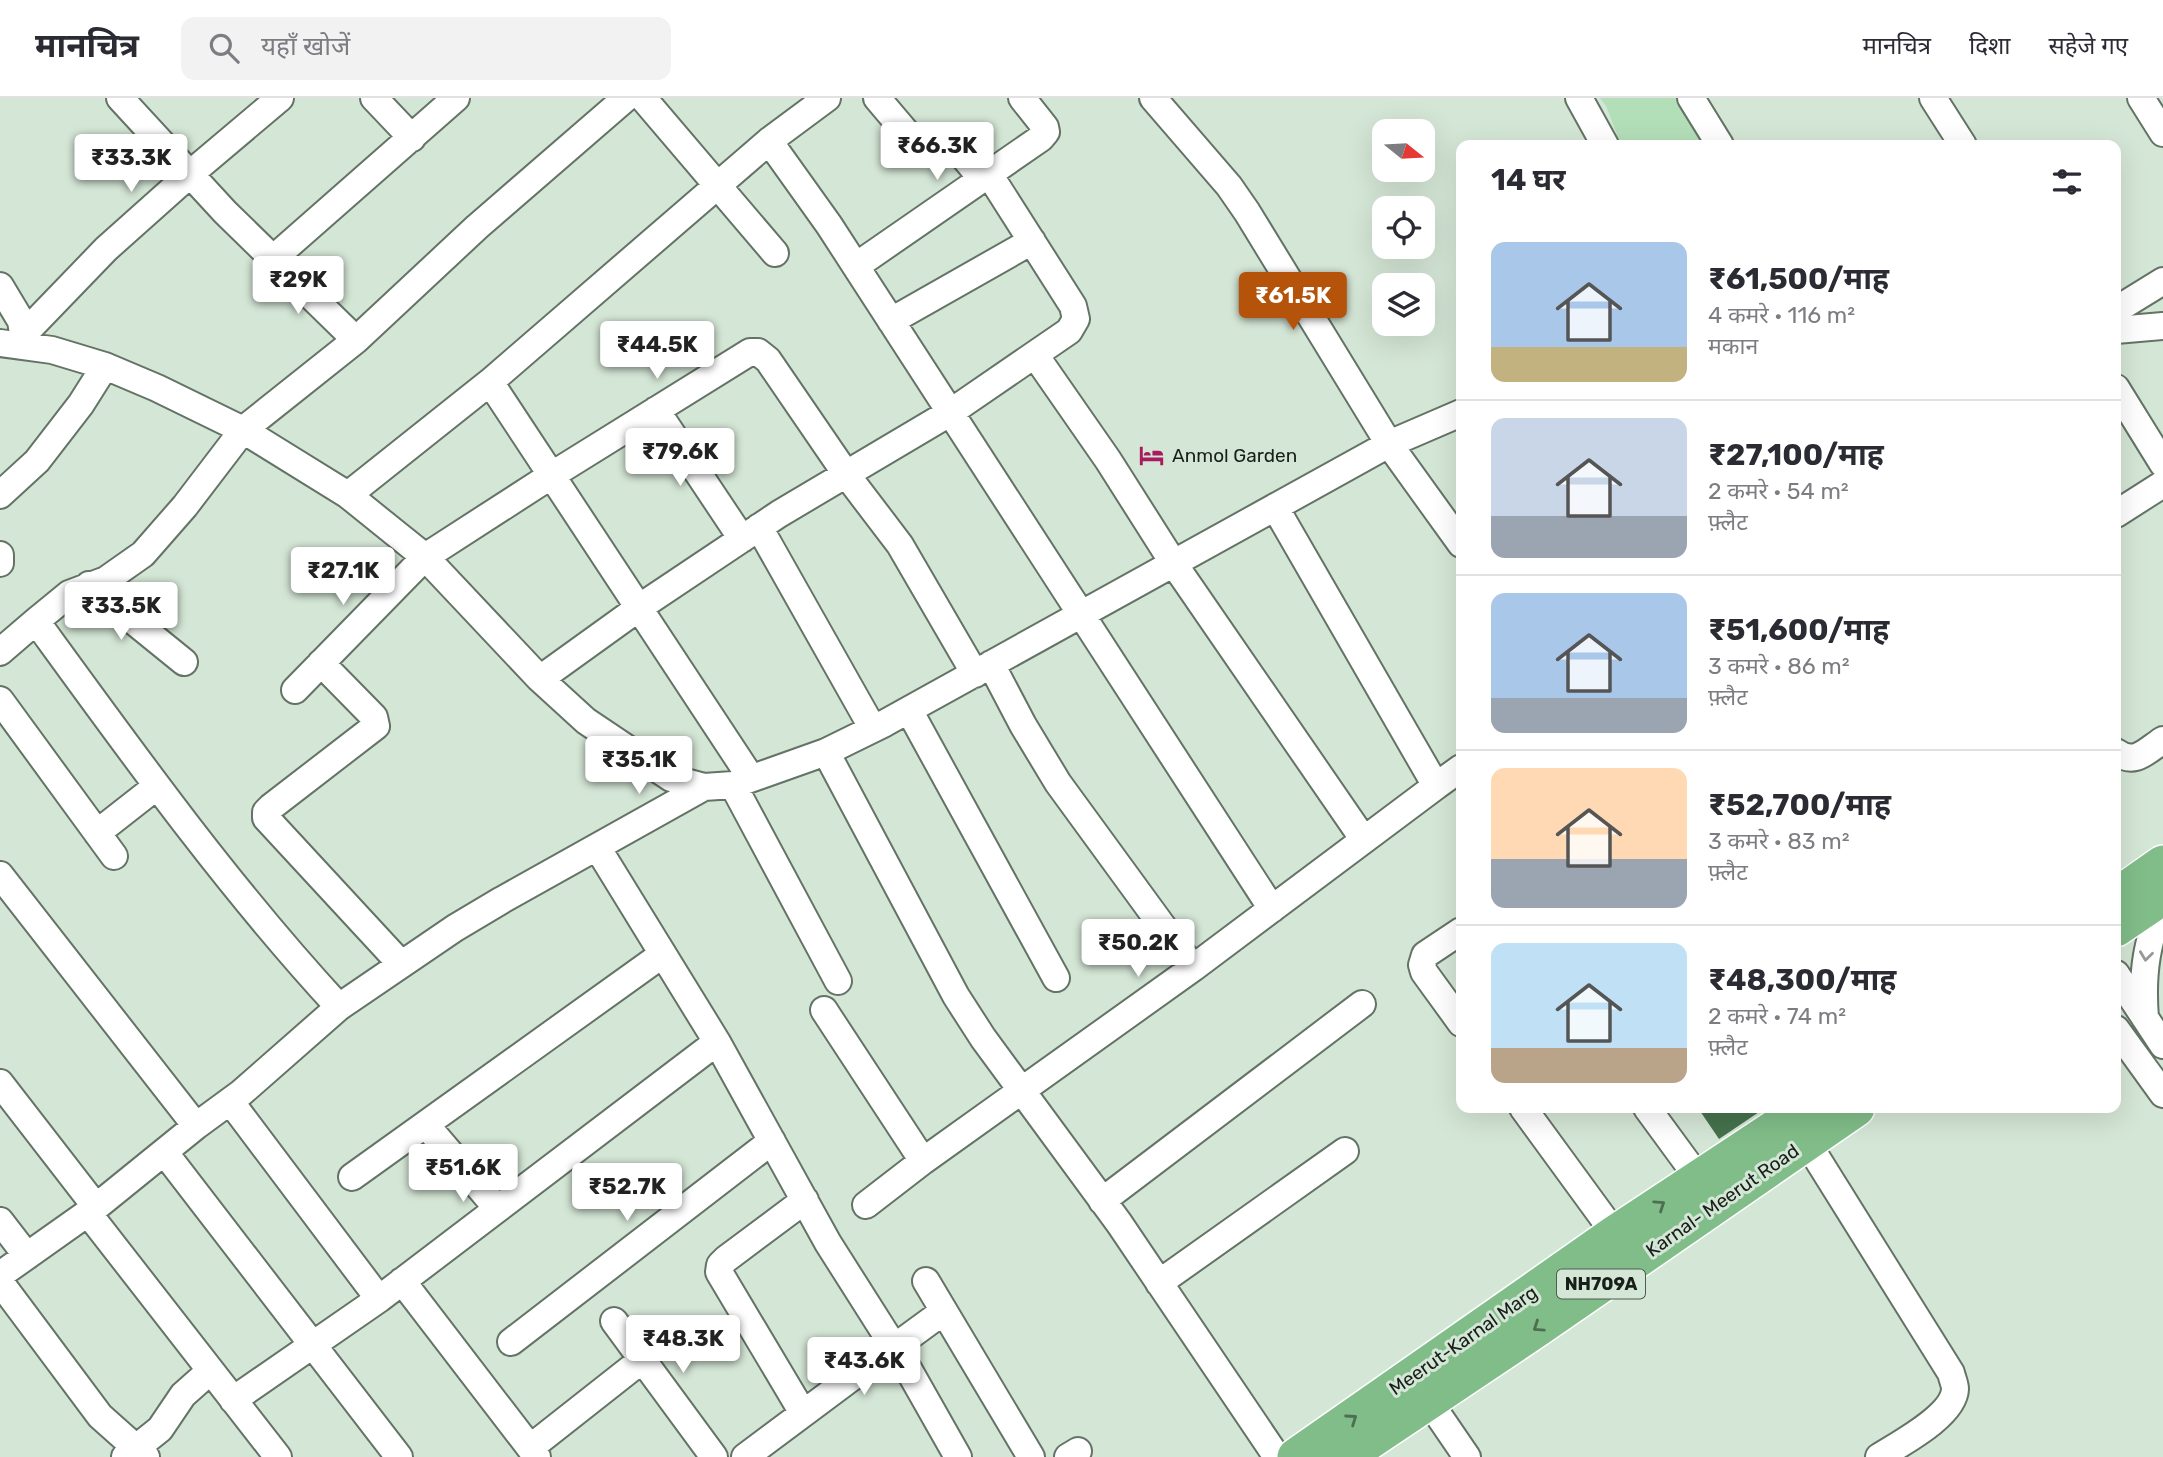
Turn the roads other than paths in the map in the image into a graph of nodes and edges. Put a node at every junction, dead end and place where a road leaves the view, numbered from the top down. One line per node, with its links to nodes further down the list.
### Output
1 (120, 98): 21 (street)
2 (280, 98): 21 (street)
3 (374, 98): 16 (street)
4 (456, 98): 16 (street)
5 (626, 98): 34 (street)
6 (643, 98): 23 (street)
7 (827, 98): 20 (street)
8 (877, 98): 22 (street)
9 (1022, 98): 22 (street)
10 (1153, 98): 44 (street)
11 (1578, 98): 17 (street)
12 (1691, 98): 18 (street)
13 (1933, 98): 19 (street)
14 (2141, 98): 15 (street)
15 (2163, 133)
16 (412, 138): 26 (street)
17 (1602, 140)
18 (1717, 140)
19 (1960, 140)
20 (769, 141): 23 (street); 27 (street)
21 (190, 174): 26 (street); 35 (street)
22 (985, 177): 24 (street); 27 (street)
23 (718, 185): 25 (street); 38 (street)
24 (1031, 241): 31 (street); 36 (street)
25 (775, 253)
26 (274, 258): 34 (street)
27 (856, 266): 31 (street)
28 (2163, 281): 30 (street)
29 (0, 286): 35 (street)
30 (2121, 307)
31 (891, 321): 41 (street)
32 (2163, 326): 33 (street)
33 (2121, 330)
34 (356, 340): 43 (street)
35 (16, 341): 37 (street)
36 (1035, 355): 41 (street); 58 (street)
37 (105, 366): 43 (street); 49 (street)
38 (490, 382): 47 (street); 50 (street)
39 (2121, 396): 45 (street)
40 (656, 410): 46 (street); 47 (street); 53 (street)
41 (951, 412): 46 (street); 61 (street)
42 (1456, 415): 44 (street)
43 (243, 430): 50 (street); 59 (street)
44 (1389, 444): 51 (street); 54 (street)
45 (2163, 464)
46 (846, 474): 53 (street); 66 (street)
47 (552, 475): 56 (street); 60 (street)
48 (2163, 484): 52 (street)
49 (0, 495)
50 (348, 495): 56 (street)
51 (1275, 507): 58 (street); 78 (street)
52 (2121, 511)
53 (751, 533): 60 (street); 71 (street)
54 (1456, 537)
55 (0, 555): 57 (street)
56 (425, 557): 65 (street); 67 (street)
57 (0, 563)
58 (1174, 564): 61 (street); 81 (street)
59 (89, 585): 62 (street); 64 (street)
60 (640, 607): 67 (street); 76 (street)
61 (1081, 615): 66 (street); 88 (street)
62 (36, 621): 63 (street); 77 (street)
63 (0, 652)
64 (184, 662)
65 (321, 663): 68 (street); 92 (street)
66 (983, 669): 70 (street); 93 (street)
67 (540, 679): 79 (street)
68 (295, 690)
69 (0, 700): 80 (street)
70 (909, 710): 71 (street); 94 (street)
71 (873, 729): 73 (street)
72 (2163, 740): 74 (street)
73 (826, 752): 76 (street); 106 (street)
74 (2121, 755)
75 (1456, 772): 78 (street)
76 (742, 782): 79 (street); 95 (street)
77 (157, 786): 80 (street); 98 (street)
78 (1436, 786): 81 (street)
79 (704, 787): 82 (street)
80 (97, 833): 83 (street)
81 (1364, 840): 88 (street)
82 (597, 847): 91 (street); 92 (street)
83 (114, 856)
84 (2163, 864): 86 (highway)
85 (0, 875): 114 (street)
86 (2121, 893)
87 (2163, 896): 89 (highway); 101 (street, one-way to 101)
88 (1272, 909): 93 (street)
89 (2121, 925)
90 (1456, 934): 100 (street)
91 (663, 954): 103 (street); 113 (street)
92 (401, 964): 98 (street)
93 (1193, 968): 106 (street)
94 (1056, 978)
95 (838, 981)
96 (2121, 982): 101 (street)
97 (1362, 1004): 122 (street)
98 (339, 1007): 108 (street)
99 (824, 1010): 118 (street)
100 (1456, 1016)
101 (2145, 1018): 104 (street)
102 (2121, 1038): 107 (street)
103 (718, 1042): 115 (street); 124 (street)
104 (2163, 1045)
105 (0, 1083): 125 (street)
106 (1023, 1092): 118 (street); 122 (street)
107 (2163, 1094)
108 (230, 1101): 114 (street); 134 (street)
109 (1527, 1113): 127 (street)
110 (1651, 1113): 120 (street)
111 (1836, 1113): 112 (highway, Karnal- Meerut Road / NH709A)
112 (1801, 1122): 120 (highway, Meerut-Karnal Marg / NH709A); 143 (highway, Karnal- Meerut Road / NH709A, one-way to 143); 157 (street)
113 (426, 1125): 119 (street); 124 (street)
114 (196, 1126): 117 (street)
115 (772, 1141): 121 (street); 137 (street)
116 (1345, 1151): 133 (street)
117 (165, 1153): 125 (street); 138 (street)
118 (923, 1161): 123 (street)
119 (352, 1177)
120 (1699, 1179): 127 (highway, Meerut-Karnal Marg / NH709A, one-way to 120)
121 (804, 1200): 139 (street); 144 (street)
122 (1102, 1201): 133 (street)
123 (866, 1205)
124 (497, 1208): 130 (street)
125 (92, 1210): 128 (street); 141 (street)
126 (0, 1221): 128 (street)
127 (1615, 1234): 154 (highway, Meerut-Karnal Marg / NH709A, one-way to 127)
128 (27, 1256): 129 (street)
129 (0, 1275)
130 (402, 1281): 134 (street); 145 (street)
131 (926, 1281): 135 (street)
132 (0, 1282): 146 (street)
133 (1159, 1283): 153 (street)
134 (379, 1299): 138 (street)
135 (944, 1311): 139 (street); 152 (street)
136 (614, 1321): 140 (street)
137 (511, 1342)
138 (312, 1346): 142 (street); 148 (street)
139 (891, 1350): 144 (street); 151 (street)
140 (643, 1359): 145 (street); 149 (street)
141 (209, 1371): 142 (street); 146 (street)
142 (233, 1400): 147 (street)
143 (1428, 1401): 155 (highway, Karnal- Meerut Road / NH709A); 156 (street)
144 (803, 1413): 150 (street)
145 (533, 1452)
146 (136, 1454)
147 (278, 1457)
148 (399, 1457)
149 (714, 1457)
150 (745, 1457)
151 (958, 1457)
152 (1031, 1457)
153 (1277, 1457)
154 (1296, 1457)
155 (1345, 1457)
156 (1467, 1457)
157 (1879, 1457)

